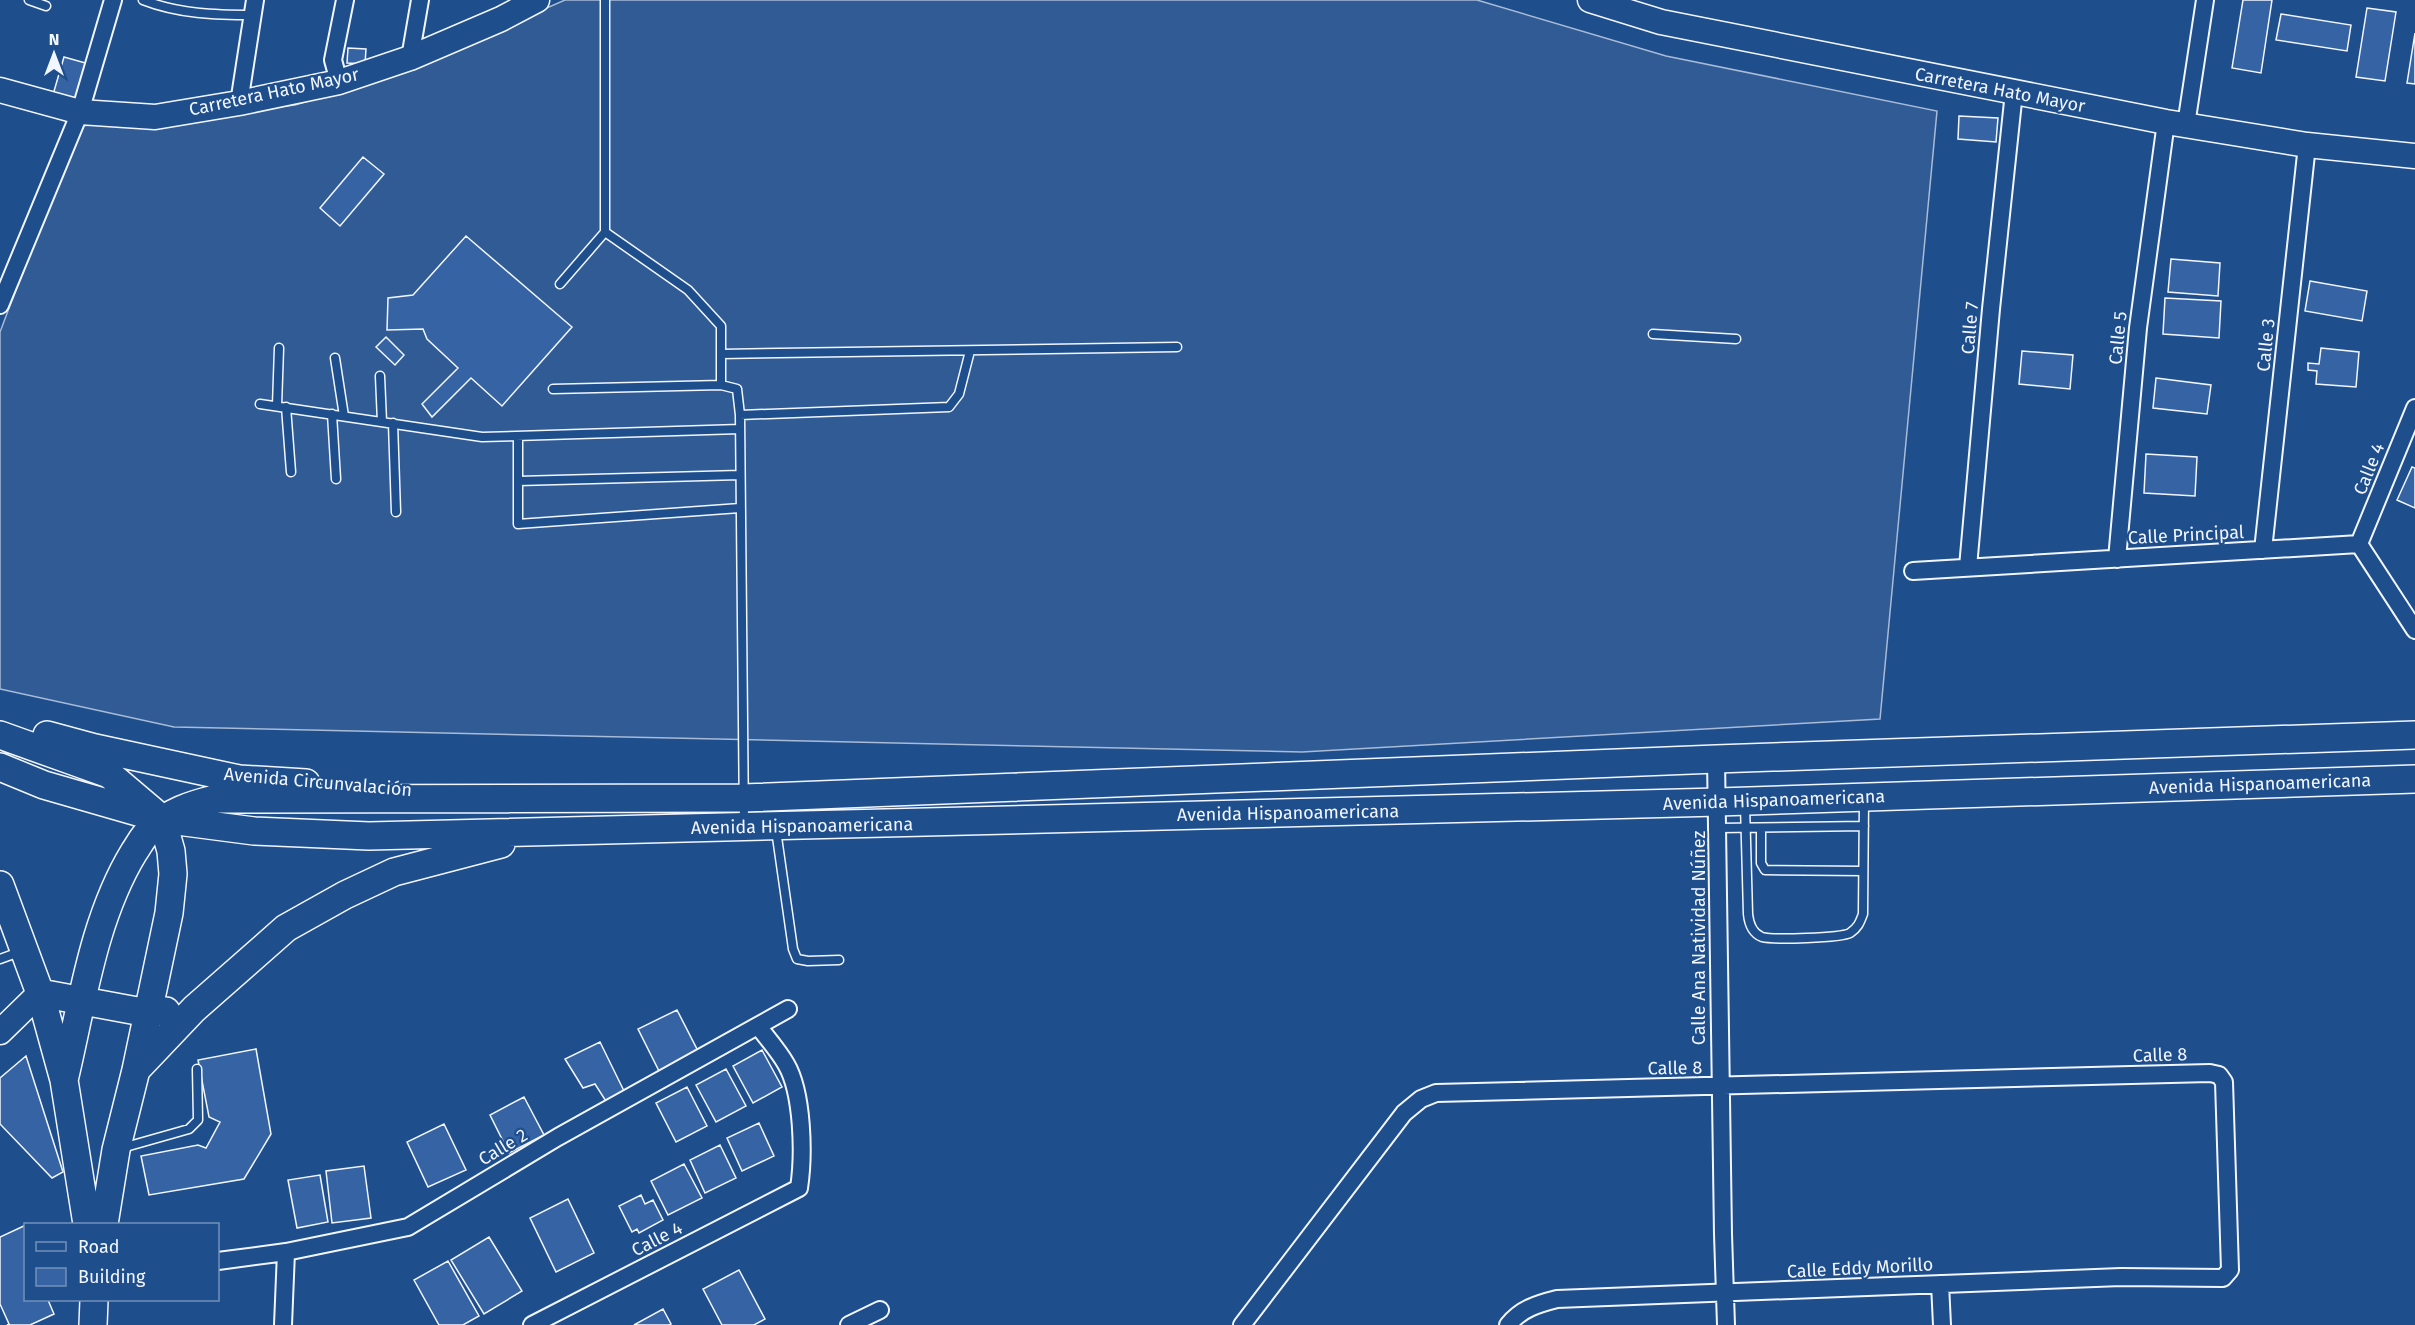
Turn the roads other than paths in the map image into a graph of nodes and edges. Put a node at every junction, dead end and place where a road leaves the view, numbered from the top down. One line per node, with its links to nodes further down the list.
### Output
1 (28, 0): 11 (lane)
2 (113, 0): 19 (street)
3 (143, 0): 12 (lane)
4 (345, 0): 15 (street)
5 (420, 0): 14 (street)
6 (537, 0): 13 (street, Carretera Hato Mayor)
7 (606, 0): 23 (lane)
8 (1590, 0): 10 (street, Carretera Hato Mayor)
9 (2205, 0): 20 (street, Calle 5)
10 (1617, 4): 17 (street, Carretera Hato Mayor)
11 (46, 6)
12 (255, 8): 18 (street)
13 (503, 9): 14 (street, Carretera Hato Mayor)
14 (410, 58): 15 (street, Carretera Hato Mayor)
15 (339, 82): 18 (street, Carretera Hato Mayor)
16 (0, 90): 19 (street, Carretera Hato Mayor)
17 (2014, 92): 20 (street, Carretera Hato Mayor); 55 (street, Calle 7)
18 (239, 103): 19 (street, Carretera Hato Mayor)
19 (80, 112): 25 (street)
20 (2176, 124): 21 (street, Carretera Hato Mayor); 54 (street, Calle 5)
21 (2307, 145): 22 (street, Carretera Hato Mayor); 53 (street, Calle 3)
22 (2415, 156)
23 (605, 232): 24 (lane); 31 (lane)
24 (560, 284)
25 (0, 305)
26 (1653, 334): 27 (lane)
27 (1736, 339)
28 (1177, 347): 30 (lane)
29 (279, 348): 37 (lane)
30 (970, 351): 31 (lane); 40 (lane)
31 (721, 354): 34 (lane)
32 (335, 358): 41 (lane)
33 (380, 376): 42 (lane)
34 (721, 386): 35 (lane); 40 (lane)
35 (553, 389)
36 (260, 404): 37 (lane)
37 (282, 407): 39 (lane); 46 (lane)
38 (2415, 408): 52 (street, Calle 4)
39 (332, 414): 41 (lane); 48 (lane)
40 (740, 415): 44 (lane)
41 (344, 416): 42 (lane)
42 (382, 422): 43 (lane)
43 (393, 423): 45 (lane); 51 (lane)
44 (740, 429): 45 (lane); 47 (lane)
45 (518, 437): 49 (lane)
46 (291, 472)
47 (740, 475): 49 (lane); 50 (lane)
48 (336, 479)
49 (518, 481): 50 (lane)
50 (740, 508): 64 (lane)
51 (396, 512)
52 (2359, 544): 53 (street, Calle Principal); 57 (street)
53 (2263, 550): 54 (street, Calle Principal)
54 (2117, 559): 55 (street, Calle Principal)
55 (1968, 567): 56 (street, Calle Principal)
56 (1912, 571)
57 (2415, 630)
58 (0, 722): 66 (main road, Avenida Circunvalación)
59 (0, 735): 69 (main road)
60 (2415, 735): 61 (main road, Avenida Hispanoamericana)
61 (1716, 759): 64 (main road, Avenida Hispanoamericana); 68 (street, Calle Ana Natividad Núñez)
62 (0, 767): 69 (main road, Avenida Hispanoamericana)
63 (2415, 779): 65 (main road, Avenida Hispanoamericana)
64 (743, 798): 66 (main road, Avenida Hispanoamericana); 72 (lane)
65 (1864, 798): 67 (main road, Avenida Hispanoamericana); 70 (lane)
66 (535, 799): 69 (main road)
67 (1745, 801): 68 (main road, Avenida Hispanoamericana); 73 (lane)
68 (1718, 815): 71 (main road, Avenida Hispanoamericana); 73 (lane); 90 (street, Calle Ana Natividad Núñez)
69 (162, 819): 75 (main road, Avenida Hispanoamericana); 81 (main road); 84 (main road)
70 (1864, 826): 74 (lane); 76 (lane)
71 (776, 827): 72 (main road, Avenida Hispanoamericana); 79 (lane)
72 (744, 828): 75 (main road, Avenida Hispanoamericana)
73 (1746, 828): 74 (lane); 76 (lane)
74 (1761, 828): 76 (lane)
75 (548, 832): 82 (main road)
76 (1863, 870)
77 (0, 885): 78 (main road)
78 (12, 954): 80 (main road)
79 (839, 960)
80 (40, 993): 81 (main road); 86 (street); 89 (main road)
81 (83, 1000): 84 (main road); 89 (main road)
82 (194, 1009): 84 (main road); 88 (main road)
83 (788, 1009): 85 (street, Calle 2)
84 (148, 1012): 88 (main road)
85 (758, 1026): 94 (street, Calle 2); 103 (street, Calle 4)
86 (0, 1032)
87 (197, 1069): 91 (lane)
88 (136, 1070): 91 (main road)
89 (64, 1080): 92 (main road)
90 (1720, 1087): 96 (street, Calle 8); 98 (street, Calle Ana Natividad Núñez); 105 (street, Calle 8)
91 (116, 1150): 93 (main road)
92 (87, 1223)
93 (104, 1223)
94 (286, 1252): 95 (street, Calle 2); 102 (street)
95 (219, 1260)
96 (2223, 1278): 97 (street, Calle Eddy Morillo)
97 (1940, 1284): 98 (street, Calle Eddy Morillo); 108 (street)
98 (1725, 1294): 106 (street, Calle Eddy Morillo); 107 (street, Calle Ana Natividad Núñez)
99 (94, 1301): 101 (main road)
100 (880, 1310): 104 (street)
101 (93, 1325)
102 (283, 1325)
103 (532, 1325)
104 (849, 1325)
105 (1242, 1325)
106 (1508, 1325)
107 (1726, 1325)
108 (1942, 1325)

